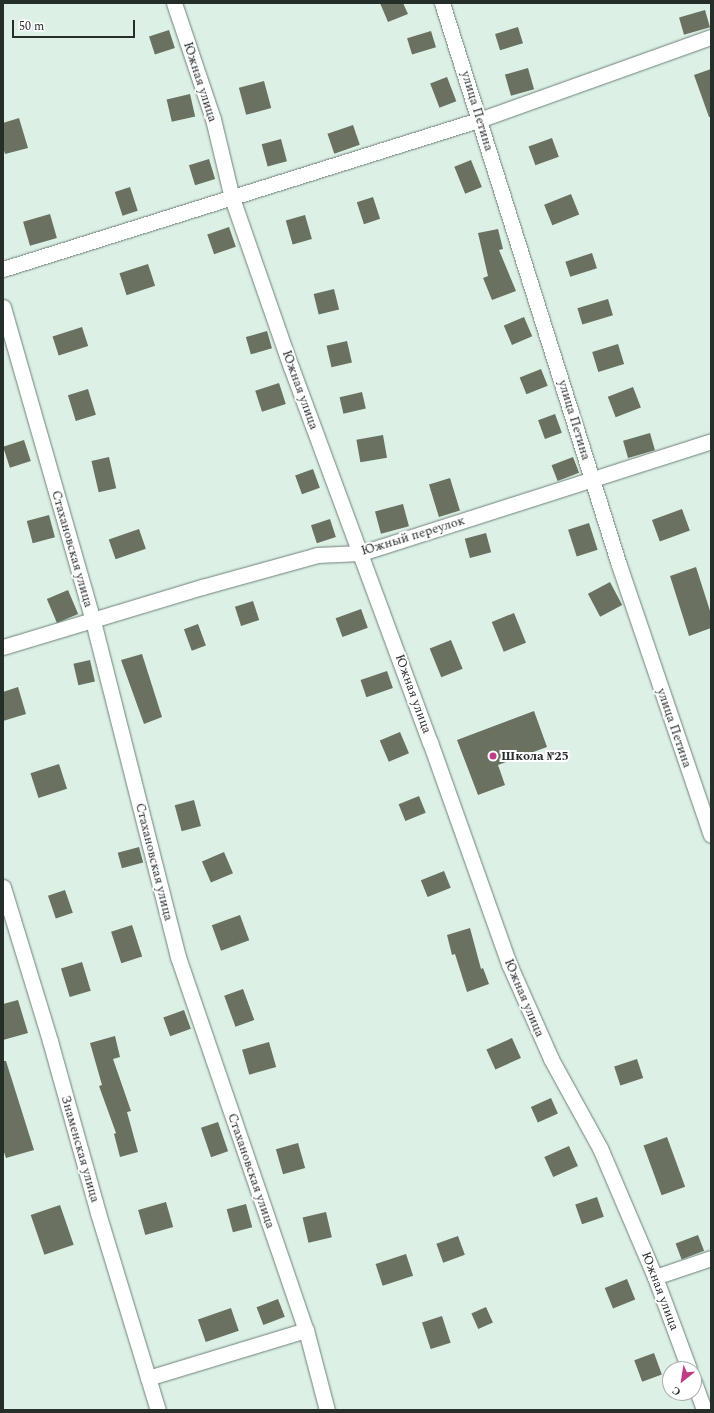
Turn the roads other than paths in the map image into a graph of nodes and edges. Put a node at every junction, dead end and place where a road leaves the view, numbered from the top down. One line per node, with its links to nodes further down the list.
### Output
1 (174, 3): 5 (street, Южная улица)
2 (442, 3): 4 (street, улица Петина)
3 (711, 37): 4 (street)
4 (479, 120): 5 (street); 9 (street, улица Петина)
5 (232, 198): 6 (street); 10 (street, Южная улица)
6 (3, 269)
7 (3, 308): 11 (street, Стахановская улица)
8 (711, 442): 9 (street, Южный переулок)
9 (593, 480): 10 (street, Южный переулок); 13 (street, улица Петина)
10 (361, 553): 11 (street, Южный переулок); 16 (street, Южная улица)
11 (93, 621): 12 (street, Южный переулок); 17 (street, Стахановская улица)
12 (3, 647)
13 (711, 835)
14 (3, 887): 19 (street, Знаменская улица)
15 (711, 1258): 16 (street)
16 (655, 1277): 18 (street, Южная улица)
17 (306, 1330): 19 (street); 21 (street, Стахановская улица)
18 (686, 1361)
19 (148, 1378): 20 (street, Знаменская улица)
20 (158, 1410)
21 (327, 1410)

